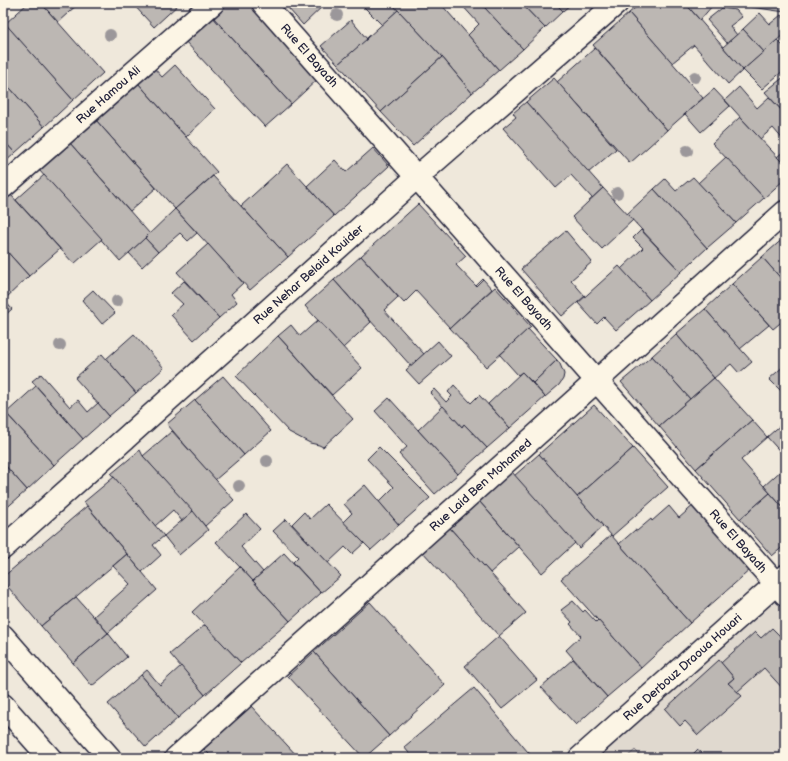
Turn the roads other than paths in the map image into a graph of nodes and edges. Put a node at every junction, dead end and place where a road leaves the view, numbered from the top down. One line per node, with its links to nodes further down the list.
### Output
1 (213, 3): 5 (street, Rue Hamou Ali)
2 (263, 3): 4 (street, Rue El Bayadh)
3 (617, 3): 4 (street, Rue Nehar Belaid Kouider)
4 (417, 177): 7 (street, Rue El Bayadh); 8 (street, Rue Nehar Belaid Kouider)
5 (3, 187)
6 (785, 212): 7 (street, Rue Laid Ben Mohamed)
7 (597, 382): 9 (street, Rue El Bayadh); 14 (street, Rue Laid Ben Mohamed)
8 (3, 548)
9 (782, 585): 15 (street, Rue Derbouz Draoua Houari)
10 (3, 636): 13 (street)
11 (3, 705): 12 (street)
12 (50, 758)
13 (110, 758)
14 (176, 758)
15 (580, 758)

